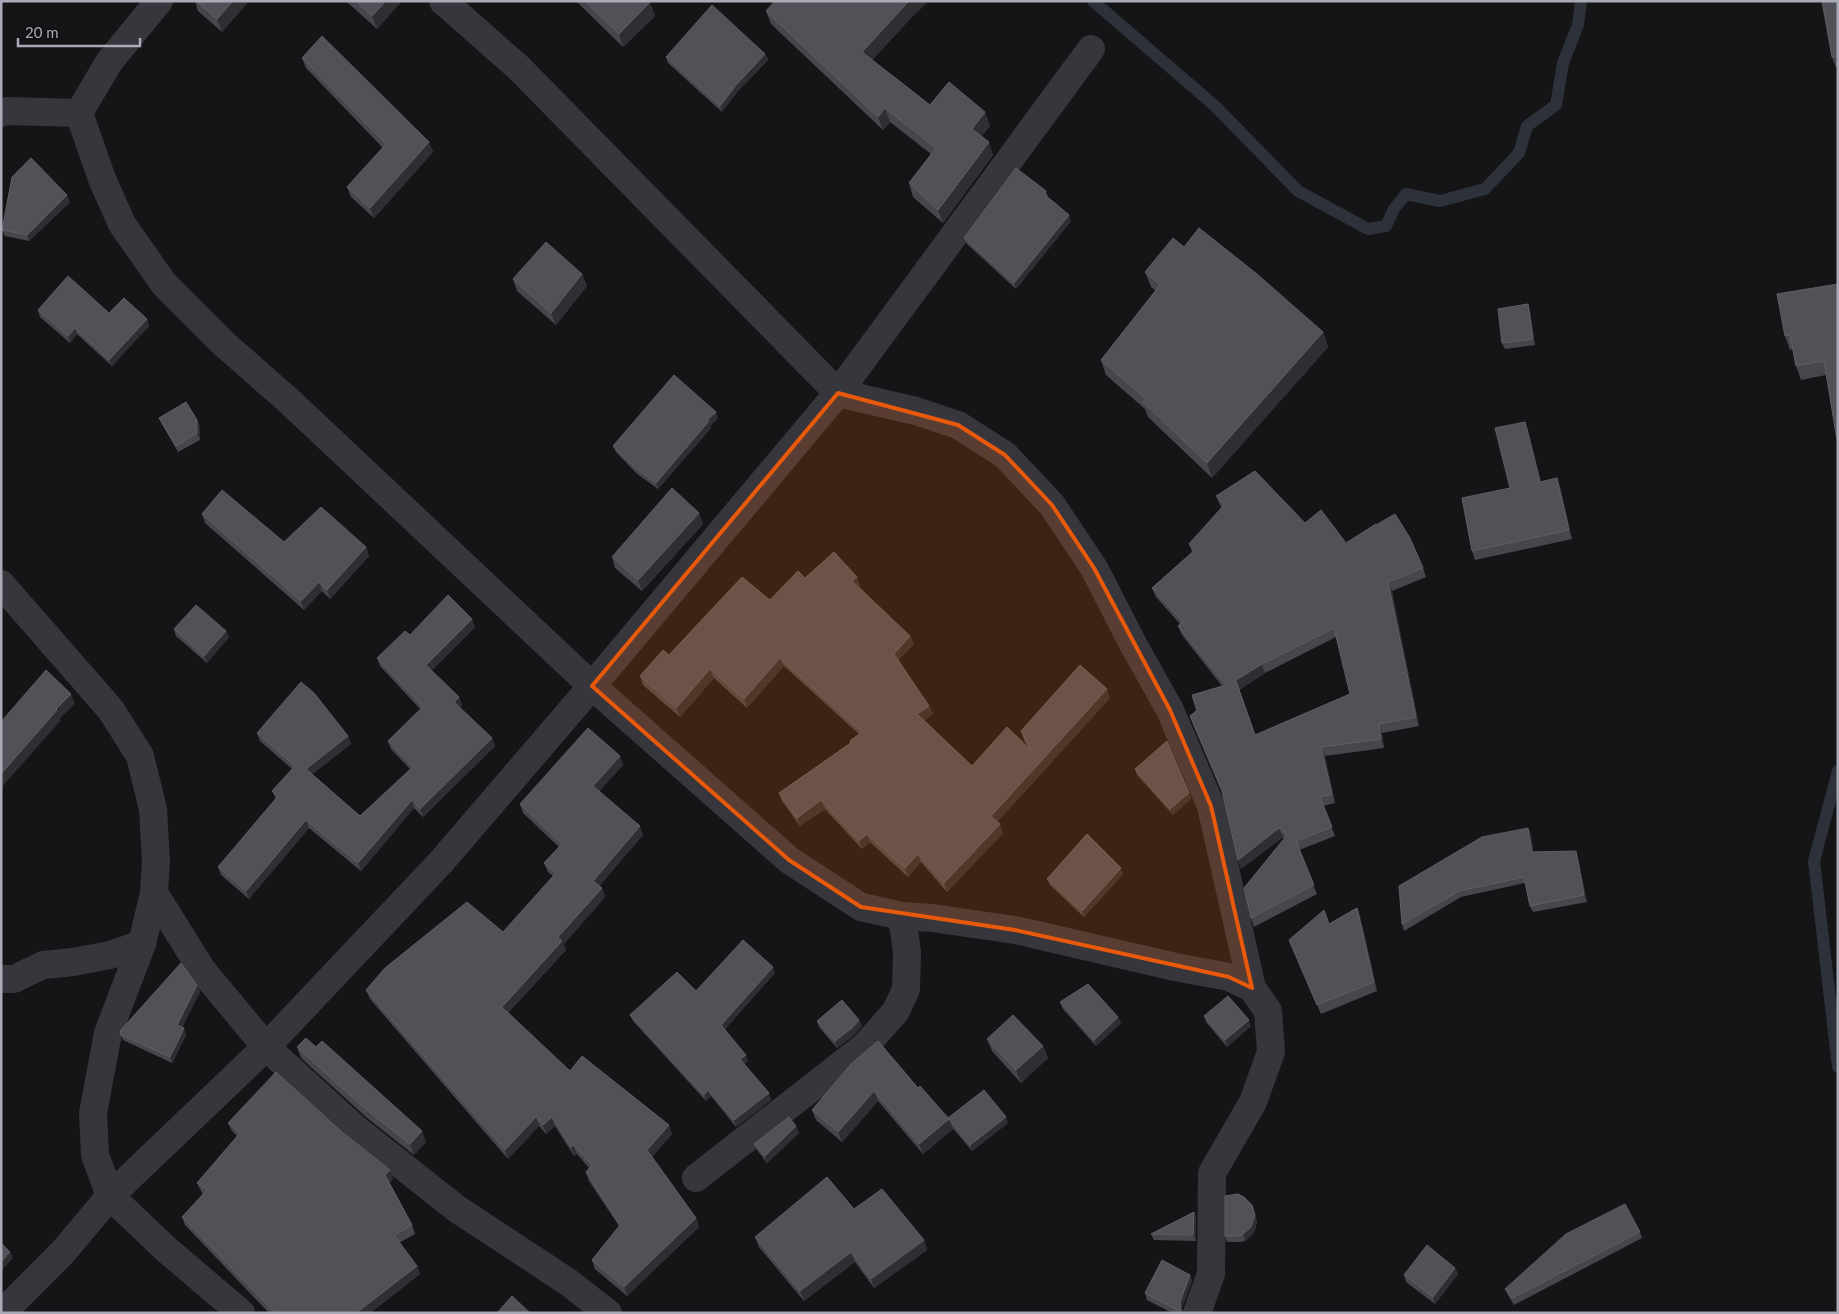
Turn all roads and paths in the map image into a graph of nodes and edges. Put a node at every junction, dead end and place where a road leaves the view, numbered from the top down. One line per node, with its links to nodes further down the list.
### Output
1 (159, 1): 5 (street)
2 (443, 1): 6 (street)
3 (1091, 49): 6 (street)
4 (1, 113): 5 (street)
5 (79, 113): 8 (street)
6 (838, 393): 8 (street); 13 (street)
7 (1, 584): 9 (street)
8 (592, 686): 10 (street); 14 (street)
9 (154, 893): 11 (street); 14 (street)
10 (902, 916): 13 (street); 15 (street)
11 (142, 944): 12 (street); 16 (street)
12 (1, 980)
13 (1252, 988): 20 (street)
14 (266, 1047): 16 (street); 19 (street)
15 (696, 1178)
16 (110, 1196): 17 (street); 18 (street)
17 (2, 1313)
18 (241, 1313)
19 (608, 1313)
20 (1197, 1313)

